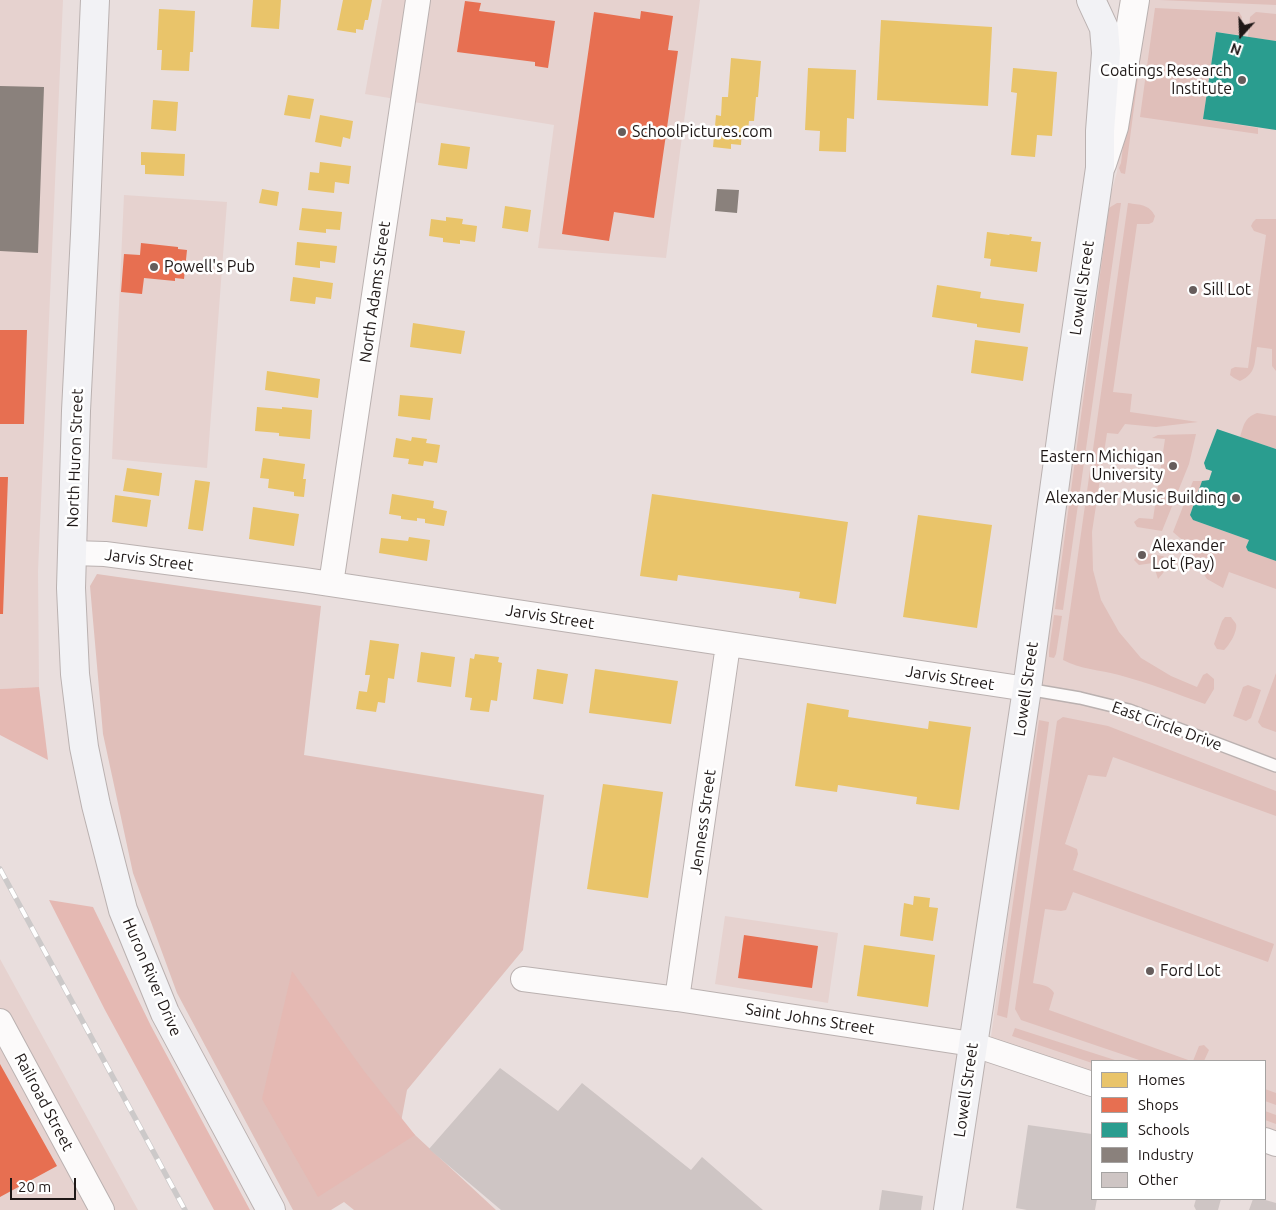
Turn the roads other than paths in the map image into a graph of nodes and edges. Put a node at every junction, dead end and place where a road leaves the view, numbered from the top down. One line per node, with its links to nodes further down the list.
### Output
1 (95, 0): 6 (main road, North Huron Street)
2 (418, 0): 7 (street, North Adams Street)
3 (1091, 0): 5 (main road, Lowell Street)
4 (1135, 0): 5 (street, Lowell Street)
5 (1100, 168): 9 (main road, Lowell Street)
6 (72, 552): 7 (street, Jarvis Street); 11 (main road, North Huron Street)
7 (331, 584): 8 (street, Jarvis Street)
8 (728, 645): 9 (street, Jarvis Street); 13 (street, Jenness Street)
9 (1027, 689): 10 (lane, East Circle Drive); 15 (main road, Lowell Street)
10 (1276, 766)
11 (123, 910): 18 (main road, Huron River Drive)
12 (522, 979): 13 (street, Saint Johns Street)
13 (677, 998): 15 (street, Saint Johns Street)
14 (0, 1020): 17 (street, Railroad Street)
15 (972, 1044): 16 (street, Saint Johns Street); 19 (main road, Lowell Street)
16 (1091, 1084)
17 (102, 1210)
18 (271, 1210)
19 (948, 1210)

